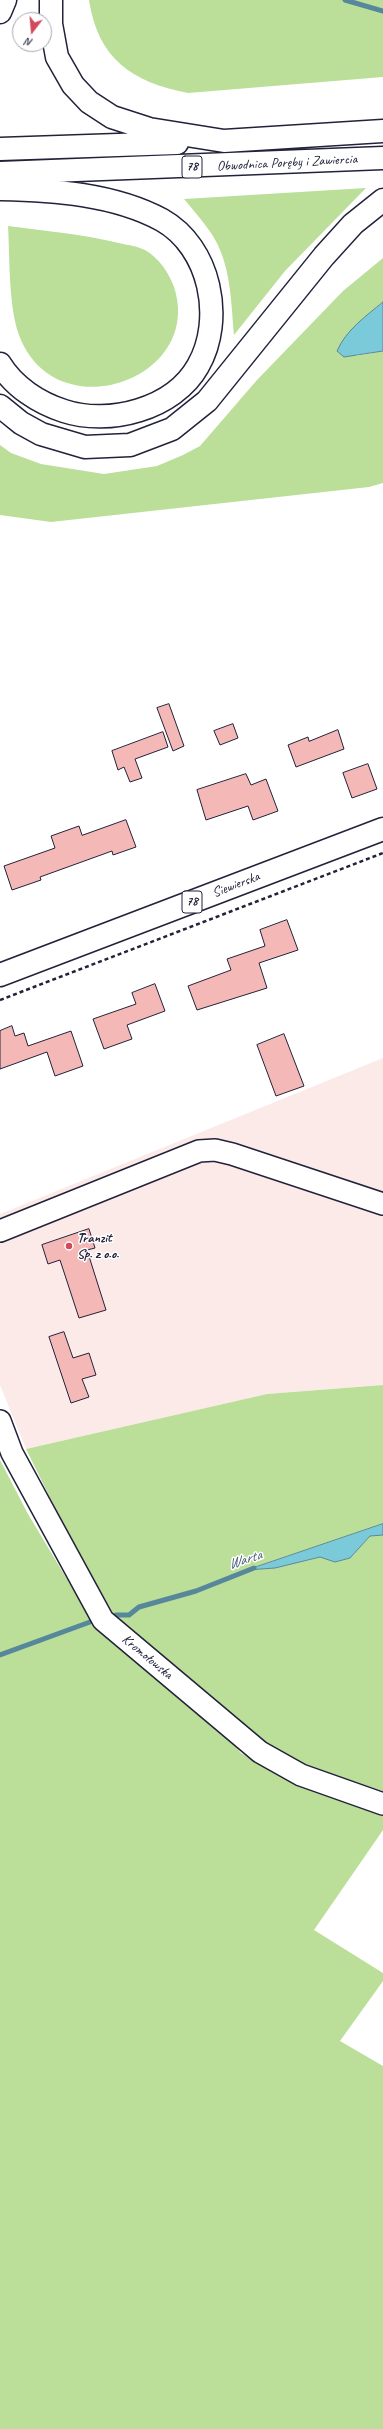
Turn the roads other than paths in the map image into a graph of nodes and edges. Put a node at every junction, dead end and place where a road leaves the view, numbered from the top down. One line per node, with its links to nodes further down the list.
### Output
1 (5, 0): 3 (main road)
2 (51, 0): 5 (main road)
3 (0, 12)
4 (383, 130): 5 (main road, 78)
5 (224, 141): 6 (main road, Obwodnica Poręby i Zawiercia / 78)
6 (0, 149)
7 (383, 158): 8 (main road, Obwodnica Poręby i Zawiercia / 78)
8 (0, 173)
9 (0, 189): 11 (main road)
10 (383, 200): 12 (main road)
11 (0, 364)
12 (0, 406)
13 (383, 829): 14 (main road, Siewierska / 78)
14 (0, 975)
15 (383, 1204): 16 (street)
16 (0, 1231)
17 (0, 1421): 18 (street, Kromołowska)
18 (383, 1804)

